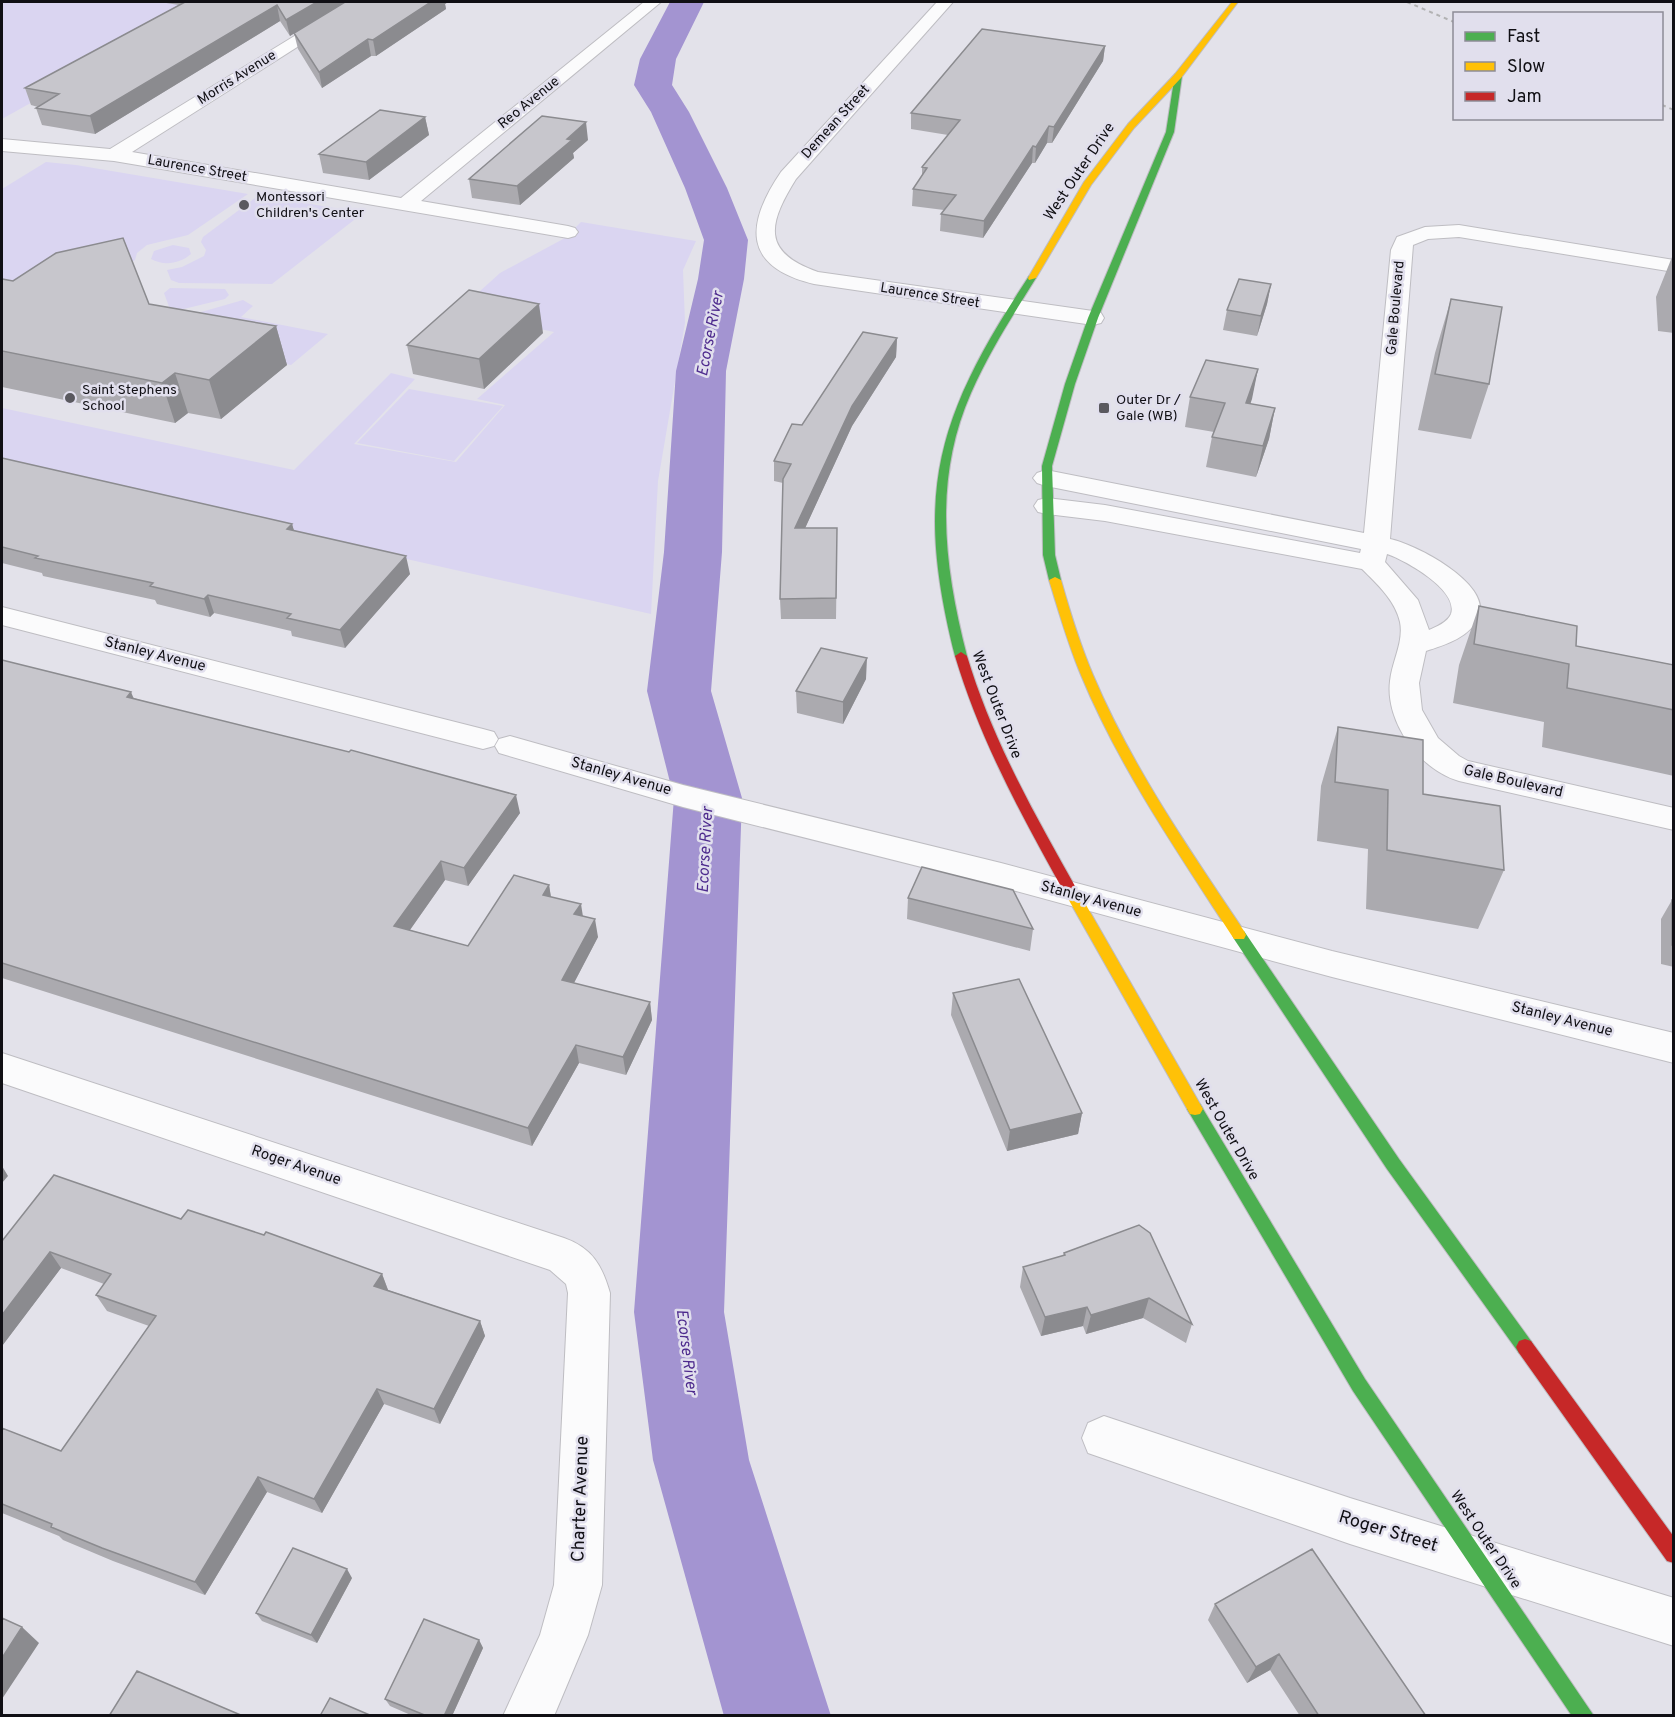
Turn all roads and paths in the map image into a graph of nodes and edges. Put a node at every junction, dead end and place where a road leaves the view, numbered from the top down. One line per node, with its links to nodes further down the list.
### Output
1 (360, 2): 7 (street, Morris Avenue)
2 (653, 2): 8 (street, Reo Avenue)
3 (945, 2): 10 (street, Demean Street)
4 (1235, 2): 5 (main road, West Outer Drive)
5 (1178, 76): 12 (main road, West Outer Drive); 13 (main road)
6 (5, 154): 7 (street, Laurence Street)
7 (114, 155): 8 (street, Laurence Street)
8 (404, 205): 9 (street, Laurence Street)
9 (568, 232)
10 (774, 257): 12 (street, Laurence Street)
11 (1674, 266): 16 (street, Gale Boulevard)
12 (1015, 308): 13 (street, Laurence Street); 20 (main road, West Outer Drive)
13 (1093, 318): 14 (main road)
14 (1046, 477): 15 (main road); 16 (street)
15 (1047, 506): 16 (street); 21 (main road)
16 (1374, 552): 18 (street, Gale Boulevard); 18 (street)
17 (2, 616): 20 (street, Stanley Avenue)
18 (1413, 646): 19 (street, Gale Boulevard)
19 (1674, 819)
20 (1073, 896): 21 (street, Stanley Avenue); 27 (main road, West Outer Drive)
21 (1245, 940): 22 (street, Stanley Avenue); 26 (main road)
22 (1674, 1048)
23 (2, 1068): 24 (street, Roger Avenue)
24 (584, 1274): 29 (street, Charter Avenue)
25 (1104, 1438): 27 (street, Roger Street)
26 (1674, 1554)
27 (1478, 1559): 28 (street, Roger Street); 30 (main road, West Outer Drive)
28 (1674, 1622)
29 (528, 1716)
30 (1584, 1716)

